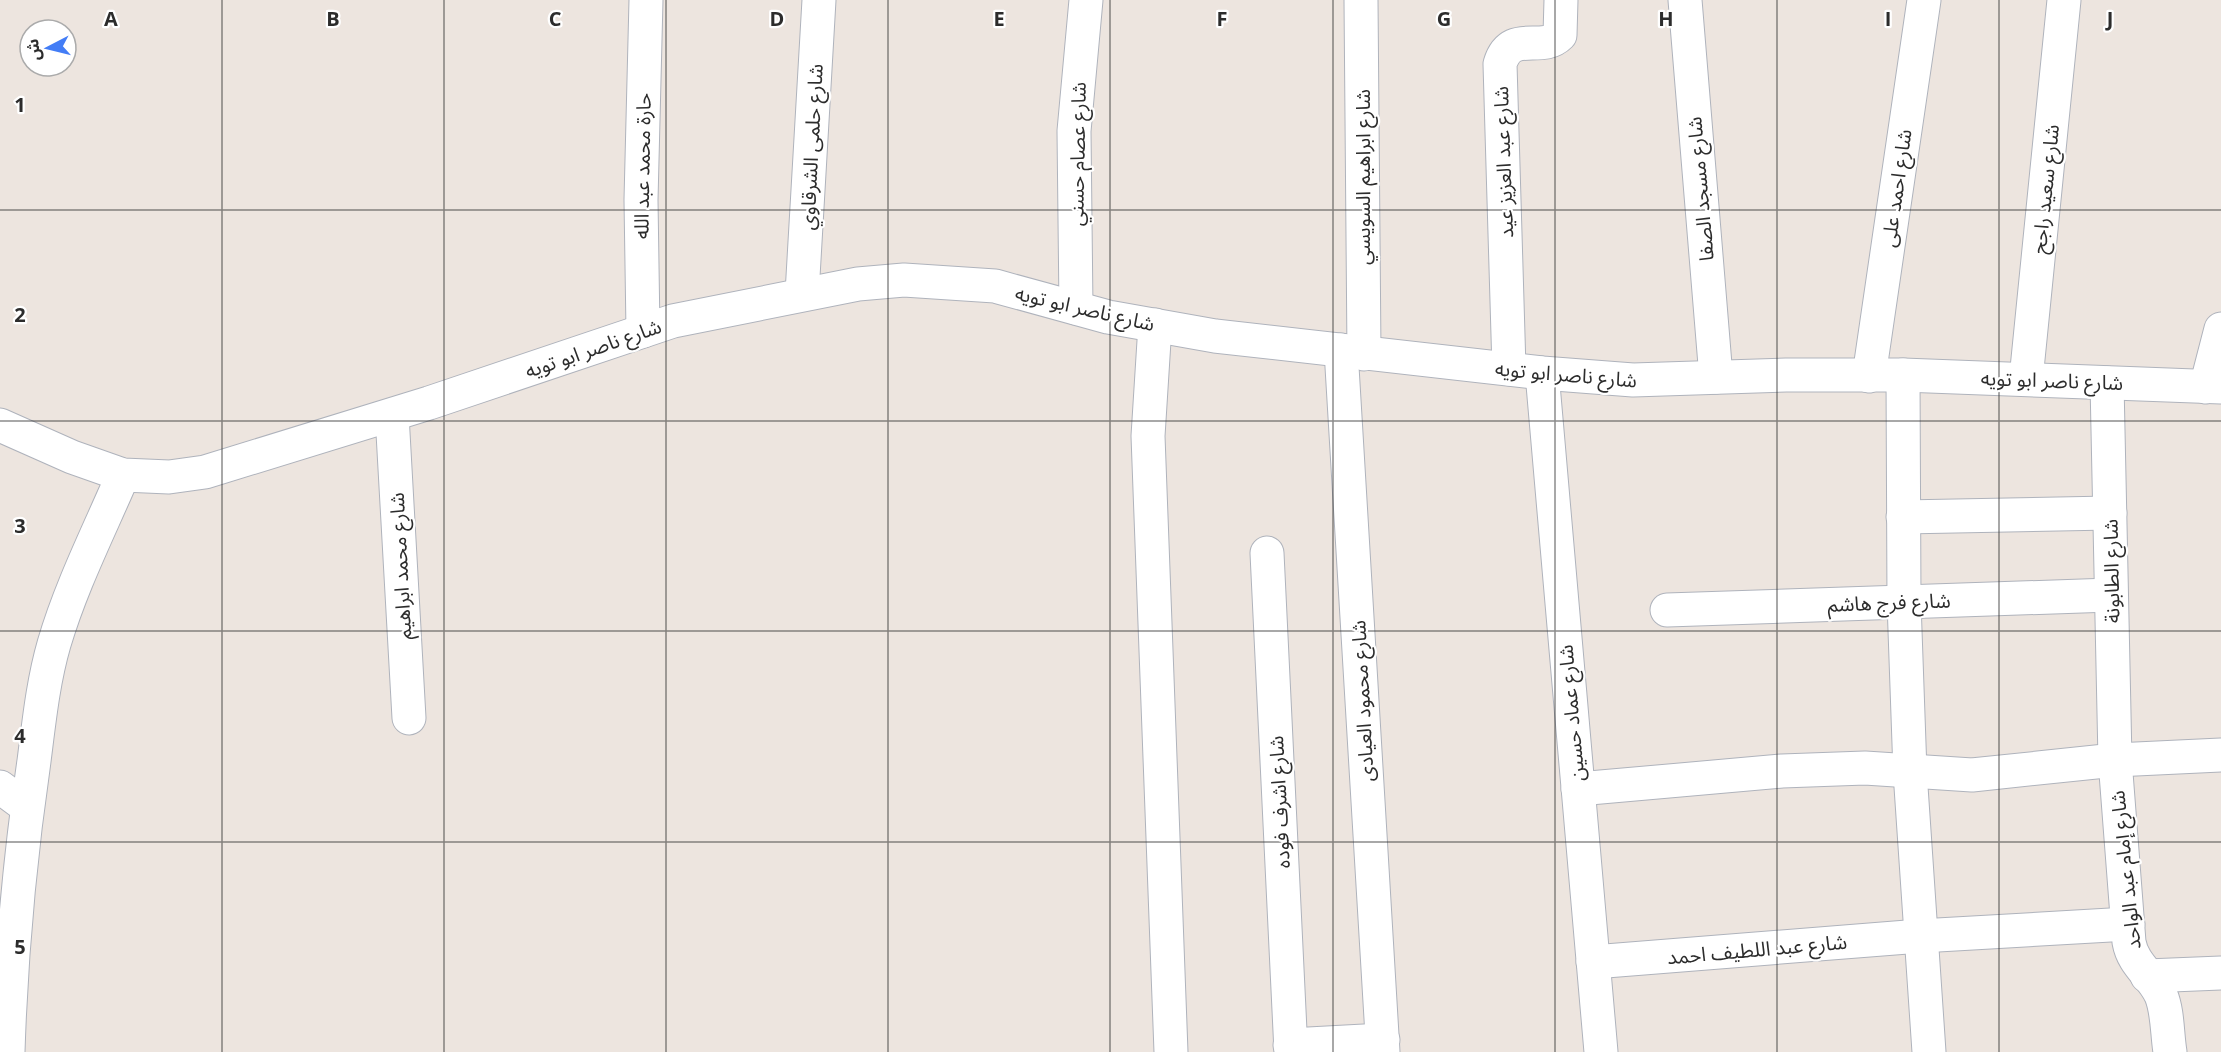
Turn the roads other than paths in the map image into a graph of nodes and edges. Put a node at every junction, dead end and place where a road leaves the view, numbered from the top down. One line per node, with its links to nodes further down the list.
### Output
1 (646, 0): 13 (street, حارة محمد عبد الله)
2 (819, 0): 9 (street, شارع حلمى الشرقاوي)
3 (1086, 0): 10 (street, شارع عصام حسني)
4 (1361, 0): 14 (street, شارع ابراهيم السويسي)
5 (1561, 0): 15 (street, شارع عبد العزيز عيد)
6 (1685, 0): 19 (street, شارع مسجد الصفا)
7 (1924, 0): 18 (street, شارع احمد على)
8 (2064, 0): 20 (street, شارع سعيد راجح)
9 (802, 294): 10 (street, شارع ناصر ابو تويه); 13 (street, شارع ناصر ابو تويه)
10 (1076, 308): 11 (street, شارع ناصر ابو تويه)
11 (1155, 325): 14 (street, شارع ناصر ابو تويه); 47 (street)
12 (2221, 329): 22 (street)
13 (643, 331): 23 (street, شارع ناصر ابو تويه)
14 (1352, 352): 15 (street, شارع ناصر ابو تويه); 44 (street, شارع محمود العيادى)
15 (1509, 369): 16 (street, شارع ناصر ابو تويه)
16 (1542, 373): 19 (street, شارع ناصر ابو تويه); 37 (street, شارع عماد حسين)
17 (1903, 375): 18 (street, شارع ناصر ابو تويه); 20 (street, شارع ناصر ابو تويه); 27 (street)
18 (1869, 376): 19 (street, شارع ناصر ابو تويه)
19 (1716, 377)
20 (2026, 379): 21 (street, شارع ناصر ابو تويه)
21 (2107, 383): 22 (street, شارع ناصر ابو تويه); 26 (street, شارع الطابونة)
22 (2213, 387)
23 (392, 415): 25 (street, شارع ناصر ابو تويه); 32 (street, شارع محمد ابراهيم)
24 (0, 425): 25 (street, شارع ناصر ابو تويه)
25 (123, 475): 38 (street)
26 (2110, 513): 27 (street); 29 (street, شارع الطابونة)
27 (1903, 517): 30 (street)
28 (1267, 553): 45 (street, شارع اشرف فوده)
29 (2111, 594): 30 (street, شارع فرج هاشم); 34 (street, شارع الطابونة)
30 (1904, 602): 31 (street, شارع فرج هاشم); 35 (street)
31 (1667, 610)
32 (409, 718)
33 (2221, 755): 34 (street)
34 (2115, 760): 35 (street); 39 (street, شارع إمام عبد الواحد)
35 (1910, 772): 37 (street); 40 (street)
36 (0, 787): 38 (street)
37 (1578, 789): 41 (street, شارع عماد حسين)
38 (27, 807): 46 (street)
39 (2128, 924): 40 (street, شارع عبد اللطيف احمد); 43 (street, شارع إمام عبد الواحد)
40 (1920, 936): 41 (street, شارع عبد اللطيف احمد); 49 (street)
41 (1593, 962): 48 (street, شارع عماد حسين)
42 (2221, 974): 43 (street)
43 (2147, 976): 50 (street, شارع إمام عبد الواحد)
44 (1383, 1046): 45 (street)
45 (1290, 1049)
46 (8, 1052)
47 (1171, 1052)
48 (1601, 1052)
49 (1929, 1052)
50 (2169, 1052)

